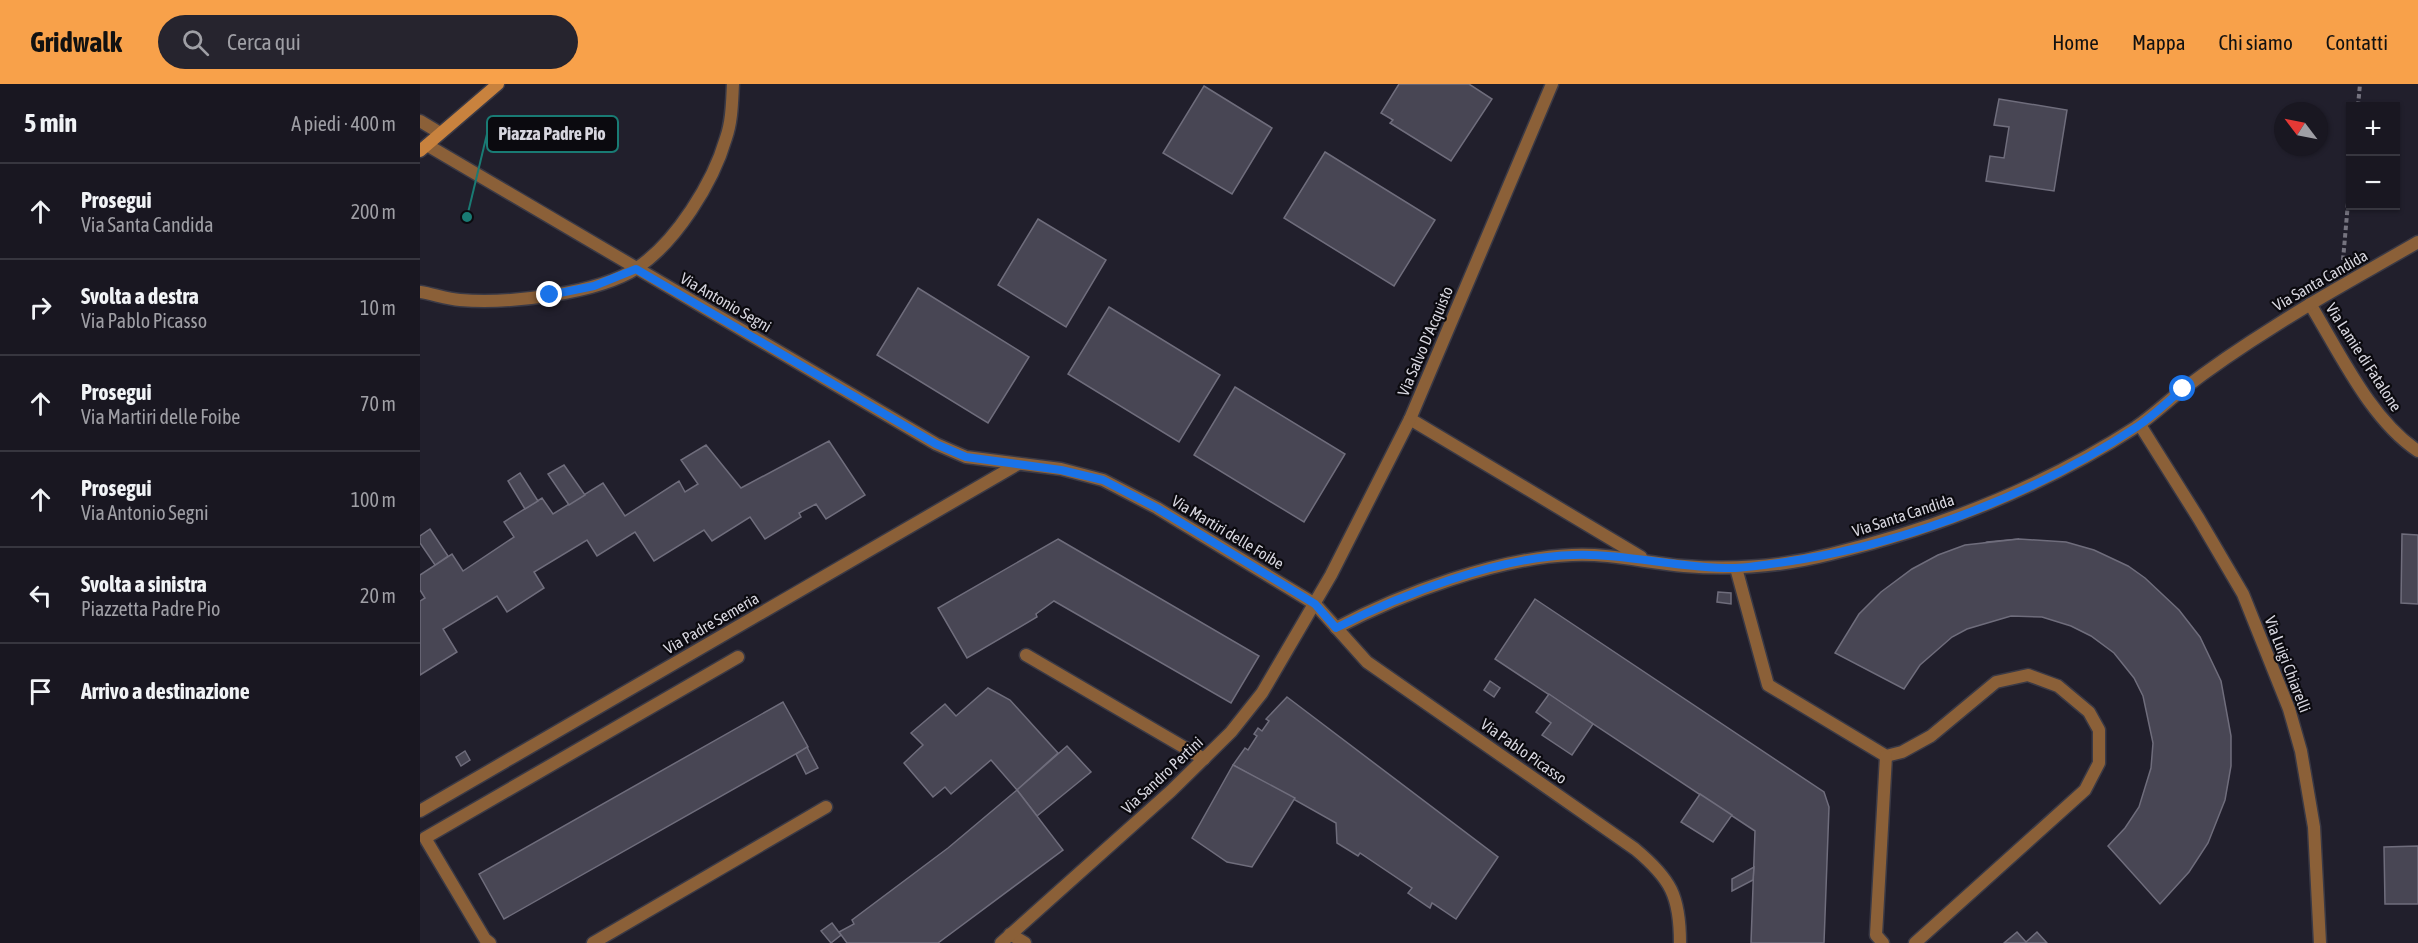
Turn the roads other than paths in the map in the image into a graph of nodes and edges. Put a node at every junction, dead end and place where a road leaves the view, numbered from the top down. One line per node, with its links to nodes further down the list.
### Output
1 (498, 84): 5 (main road)
2 (734, 84): 8 (street)
3 (1552, 84): 11 (street, Via Salvo D'Acquisto)
4 (420, 122): 5 (street)
5 (440, 133): 6 (main road)
6 (423, 148): 8 (street, Via Antonio Segni)
7 (2418, 242): 10 (street, Via Santa Candida)
8 (636, 269): 9 (street); 14 (street, Via Antonio Segni)
9 (420, 292)
10 (2310, 304): 12 (street, Via Santa Candida); 13 (street, Via Lamie di Fatalone)
11 (1410, 419): 15 (street); 17 (street, Via Salvo D'Acquisto)
12 (2140, 424): 16 (street, Via Santa Candida); 32 (street, Via Luigi Chiarelli)
13 (2418, 451)
14 (1018, 464): 17 (street, Via Martiri delle Foibe); 24 (street, Via Padre Semeria)
15 (1647, 561): 16 (street, Via Santa Candida); 18 (street, Via Santa Candida)
16 (1736, 568): 21 (street)
17 (1315, 604): 18 (street, Via Pablo Picasso); 22 (street, Via Sandro Pertini)
18 (1336, 628): 29 (street, Via Pablo Picasso)
19 (1026, 655): 22 (street)
20 (738, 657): 26 (street)
21 (1886, 756): 30 (street); 31 (street)
22 (1204, 759): 25 (street, Via Sandro Pertini)
23 (826, 807): 27 (street)
24 (420, 811)
25 (1006, 938): 28 (street)
26 (490, 943)
27 (593, 943)
28 (1025, 943)
29 (1680, 943)
30 (1883, 943)
31 (1915, 943)
32 (2320, 943)

